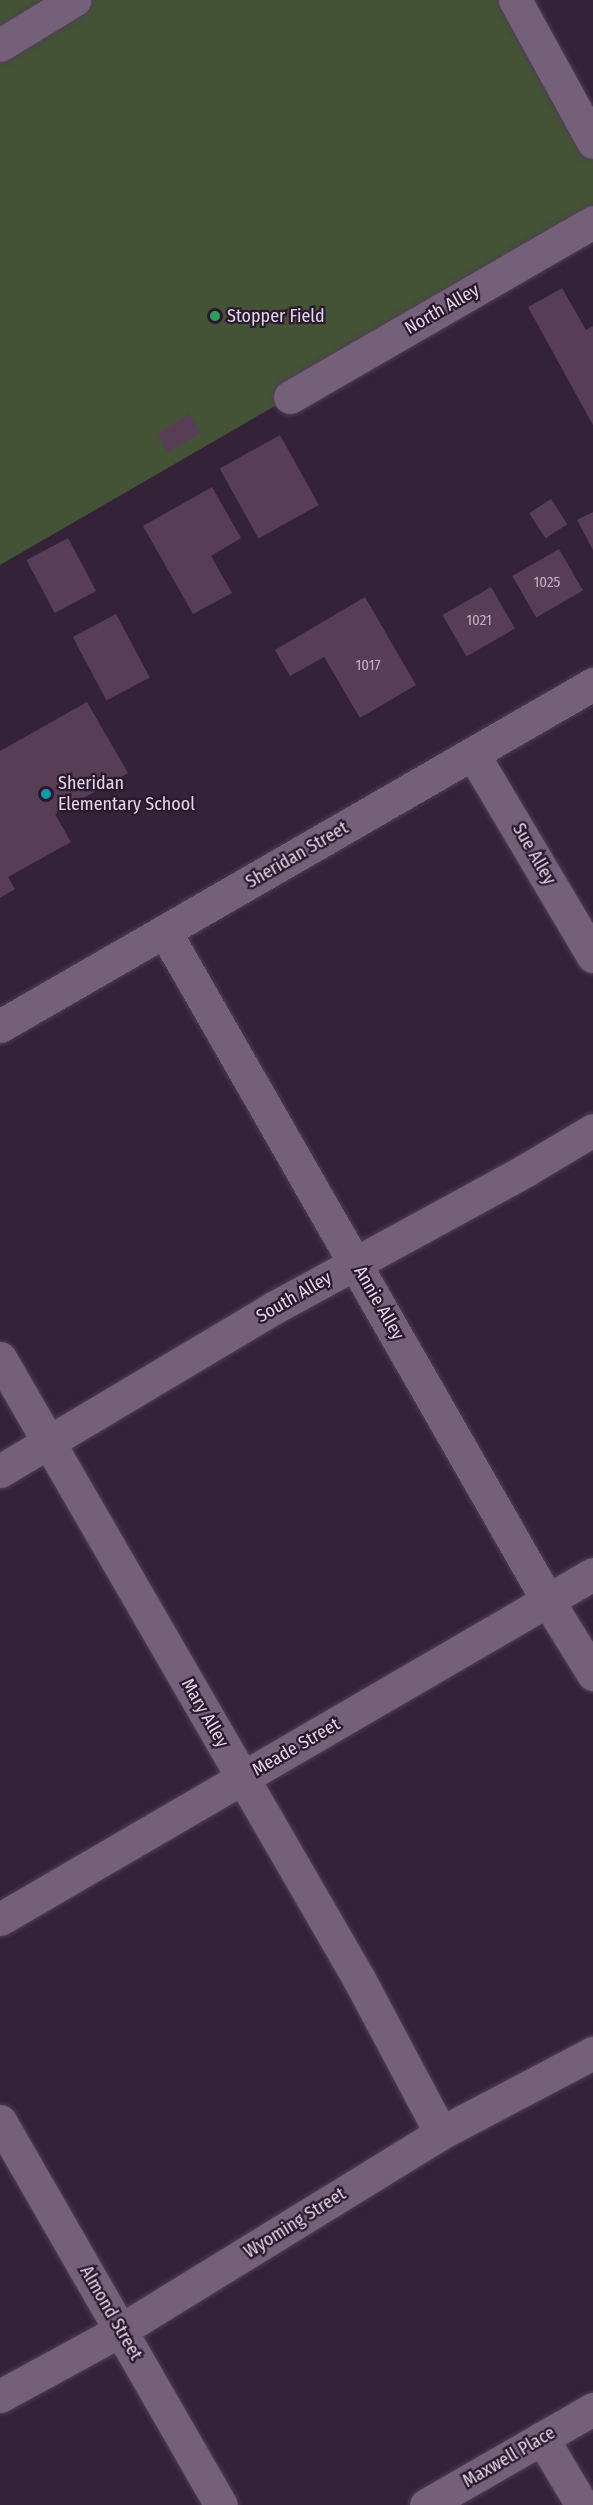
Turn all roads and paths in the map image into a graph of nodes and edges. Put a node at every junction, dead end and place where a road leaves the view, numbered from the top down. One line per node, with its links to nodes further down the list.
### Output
1 (74, 0): 3 (street)
2 (515, 0): 4 (street)
3 (0, 45)
4 (593, 142)
5 (593, 222): 6 (street, North Alley)
6 (290, 397)
7 (593, 684): 8 (street, Sheridan Street)
8 (473, 754): 9 (street, Sheridan Street); 10 (street, Sue Alley)
9 (165, 932): 11 (street, Sheridan Street); 13 (street, Annie Alley)
10 (593, 956)
11 (0, 1026)
12 (593, 1130): 13 (street, South Alley)
13 (356, 1262): 15 (street, South Alley); 18 (street, Annie Alley)
14 (0, 1358): 15 (street, Mary Alley)
15 (49, 1443): 16 (street, South Alley); 20 (street, Mary Alley)
16 (0, 1472)
17 (593, 1574): 18 (street, Meade Street)
18 (548, 1600): 19 (street, Annie Alley); 20 (street, Meade Street)
19 (593, 1674)
20 (243, 1778): 21 (street, Meade Street); 24 (street, Mary Alley)
21 (0, 1919)
22 (593, 2053): 24 (street, Wyoming Street)
23 (0, 2121): 25 (street, Almond Street)
24 (441, 2133): 25 (street, Wyoming Street)
25 (121, 2330): 26 (street, Wyoming Street); 29 (street, Almond Street)
26 (0, 2396)
27 (593, 2409): 28 (street, Maxwell Place)
28 (542, 2438): 30 (street, Maxwell Place); 31 (street)
29 (221, 2505)
30 (426, 2505)
31 (582, 2505)

